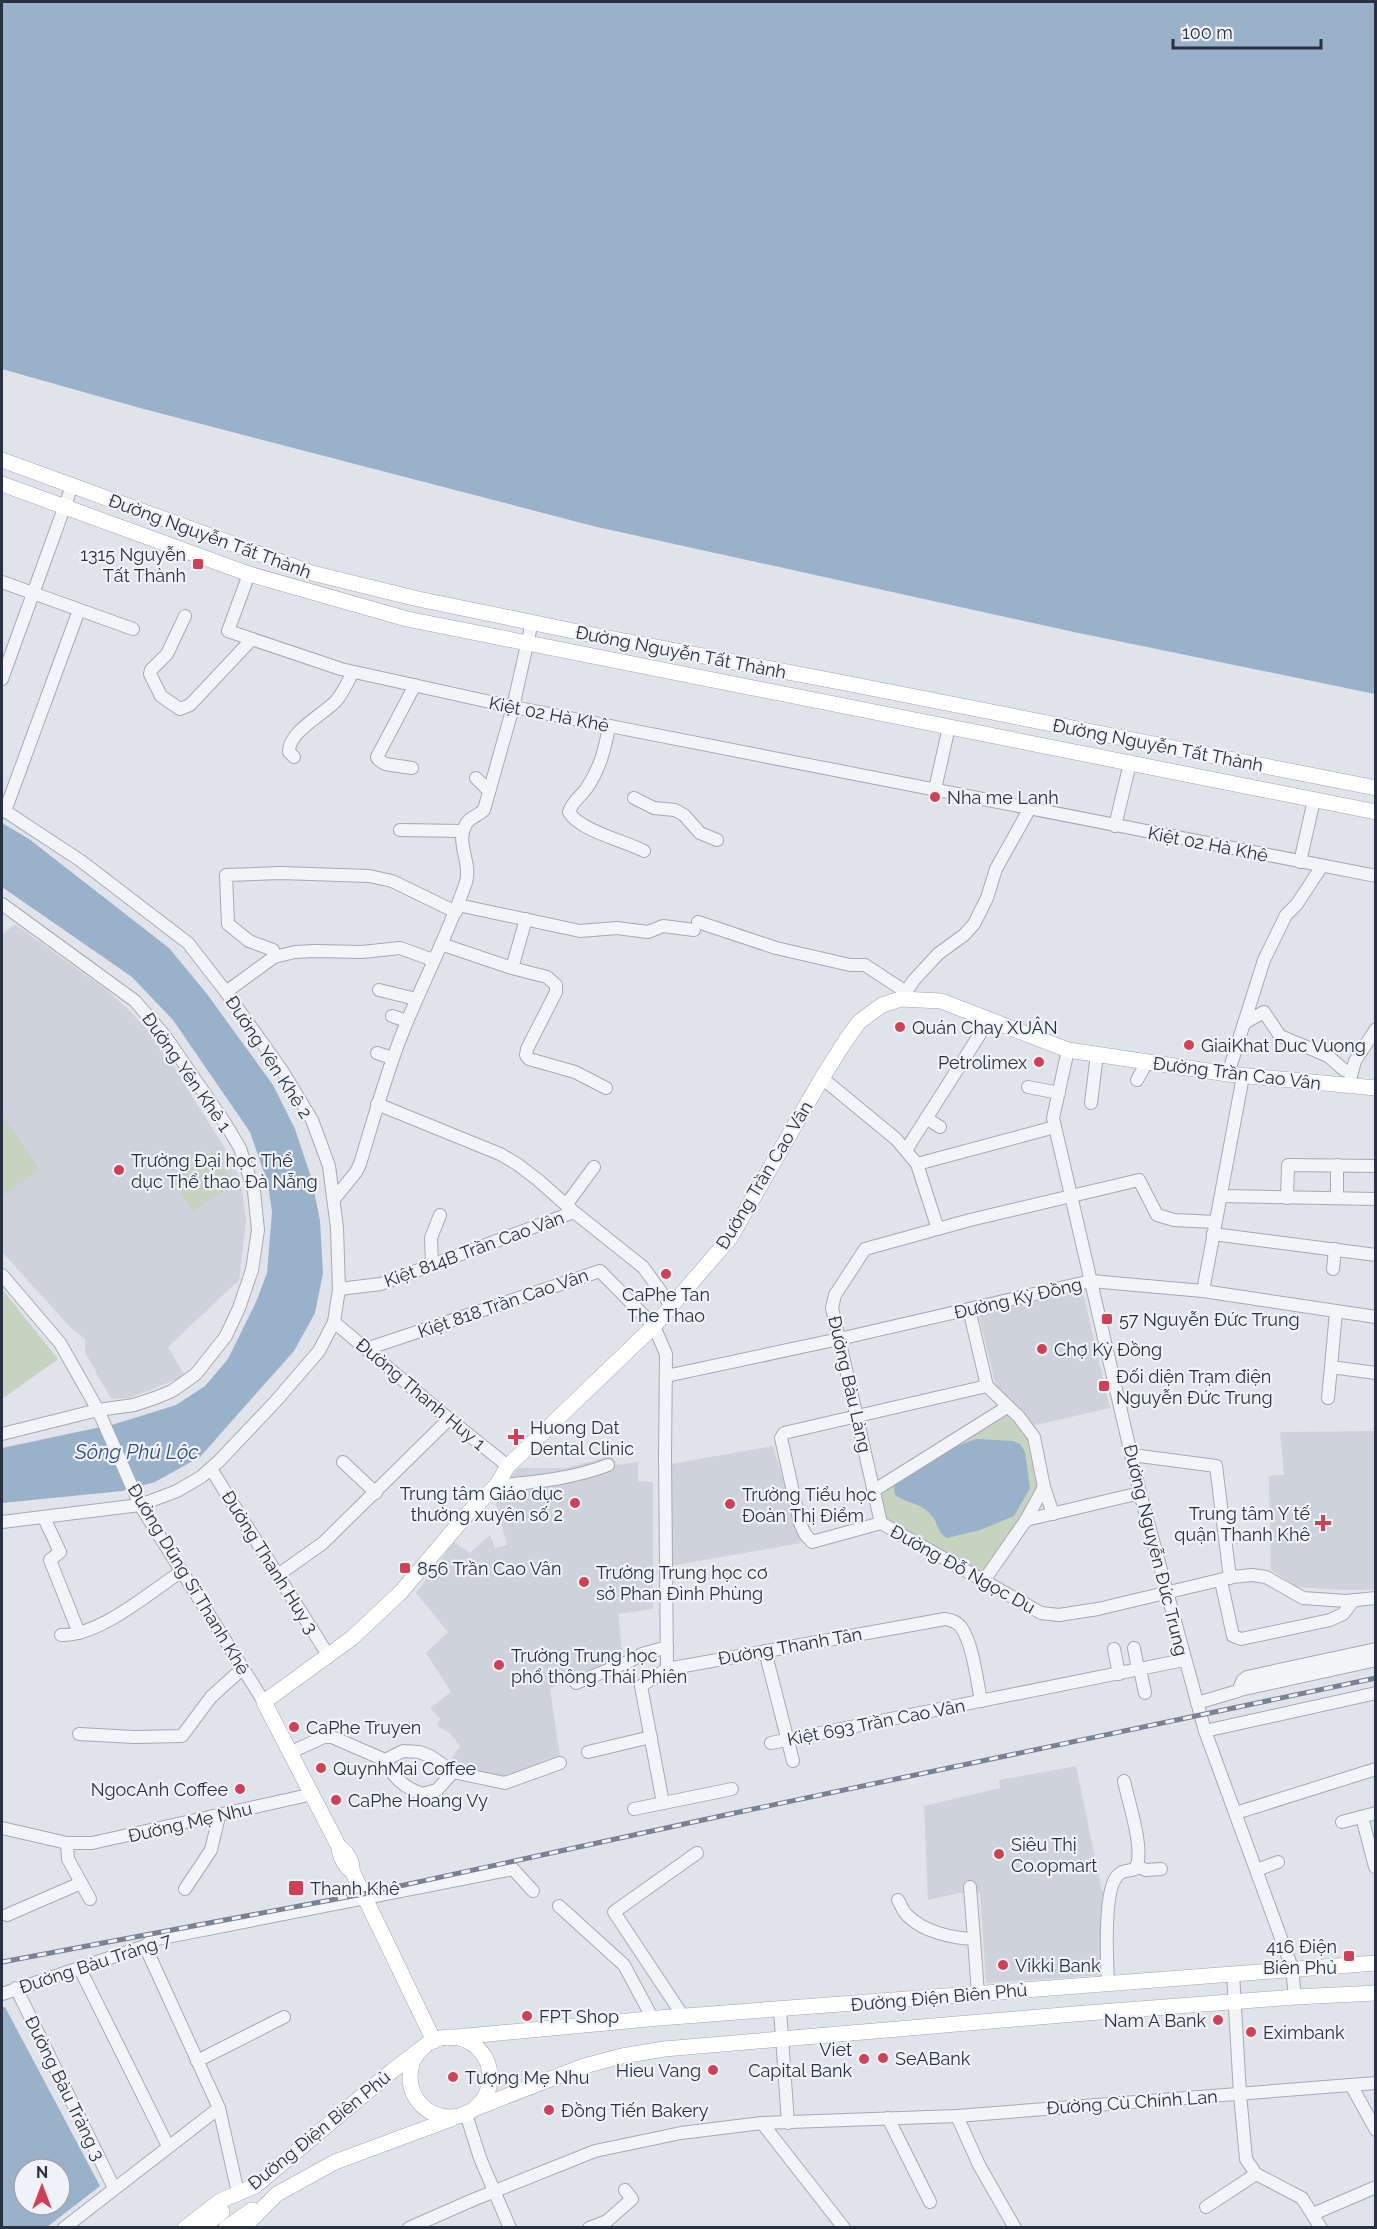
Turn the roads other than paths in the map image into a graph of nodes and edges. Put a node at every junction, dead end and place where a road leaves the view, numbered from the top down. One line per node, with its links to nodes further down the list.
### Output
1 (2, 460): 3 (main road, Đường Nguyễn Tất Thành)
2 (2, 484): 4 (main road, Đường Nguyễn Tất Thành)
3 (72, 486): 4 (street); 10 (main road, Đường Nguyễn Tất Thành)
4 (64, 508): 5 (main road, Đường Nguyễn Tất Thành); 7 (street)
5 (249, 574): 12 (street, Kiệt 02 Hà Khê); 13 (main road, Đường Nguyễn Tất Thành)
6 (2, 582): 7 (street)
7 (33, 594): 8 (street); 14 (street)
8 (79, 610): 11 (street); 35 (street)
9 (185, 616): 12 (street)
10 (532, 622): 13 (street); 17 (main road, Đường Nguyễn Tất Thành)
11 (133, 629)
12 (252, 639): 15 (street, Kiệt 02 Hà Khê)
13 (528, 643): 19 (main road, Đường Nguyễn Tất Thành); 20 (street)
14 (7, 648): 16 (street)
15 (353, 672): 18 (street, Kiệt 02 Hà Khê); 25 (street)
16 (2, 679)
17 (824, 679): 19 (main road); 23 (main road, Đường Nguyễn Tất Thành)
18 (414, 685): 20 (street, Kiệt 02 Hà Khê); 27 (street)
19 (820, 701): 22 (main road, Đường Nguyễn Tất Thành)
20 (513, 707): 21 (street, Kiệt 02 Hà Khê); 31 (street)
21 (609, 726): 30 (street, Kiệt 02 Hà Khê); 41 (street)
22 (949, 727): 24 (main road, Đường Nguyễn Tất Thành); 30 (street)
23 (1072, 728): 24 (main road); 29 (main road, Đường Nguyễn Tất Thành)
24 (1067, 750): 26 (main road, Đường Nguyễn Tất Thành)
25 (294, 757)
26 (1130, 763): 33 (main road, Đường Nguyễn Tất Thành); 37 (street)
27 (412, 768)
28 (476, 778): 31 (street)
29 (1376, 788)
30 (935, 789): 34 (street, Kiệt 02 Hà Khê)
31 (489, 791): 39 (street)
32 (634, 798): 40 (street)
33 (1314, 800): 36 (main road, Đường Nguyễn Tất Thành); 42 (street)
34 (1030, 808): 37 (street, Kiệt 02 Hà Khê); 54 (street)
35 (4, 810): 53 (street, Đường Yên Khê 2)
36 (1376, 812)
37 (1115, 826): 42 (street, Kiệt 02 Hà Khê)
38 (400, 830): 39 (street)
39 (463, 831): 46 (street)
40 (717, 840)
41 (644, 851)
42 (1300, 862): 43 (street, Kiệt 02 Hà Khê)
43 (1322, 866): 44 (street, Kiệt 02 Hà Khê); 59 (street)
44 (1376, 876)
45 (2, 904): 117 (street, Đường Yên Khê 1)
46 (457, 908): 47 (street); 48 (street); 49 (street)
47 (526, 919): 51 (street); 54 (street)
48 (441, 944): 50 (street); 51 (street)
49 (274, 957): 50 (street); 53 (street)
50 (433, 960): 55 (street)
51 (512, 968): 72 (street)
52 (379, 990): 55 (street)
53 (226, 993): 87 (street, Đường Yên Khê 2)
54 (903, 995): 57 (main road, Đường Trần Cao Vân); 68 (main road, Đường Trần Cao Vân)
55 (416, 999): 58 (street)
56 (392, 1016): 58 (street)
57 (989, 1020): 61 (main road, Đường Trần Cao Vân); 77 (street)
58 (407, 1021): 64 (street)
59 (1244, 1023): 66 (street); 70 (street)
60 (1376, 1029): 70 (street)
61 (1068, 1050): 63 (main road, Đường Trần Cao Vân); 74 (street, Đường Nguyễn Đức Trung)
62 (377, 1053): 64 (street)
63 (1097, 1054): 65 (main road, Đường Trần Cao Vân); 75 (street)
64 (392, 1058): 76 (street)
65 (1147, 1062): 66 (main road, Đường Trần Cao Vân); 69 (street)
66 (1228, 1074): 67 (main road, Đường Trần Cao Vân)
67 (1244, 1076): 70 (main road, Đường Trần Cao Vân); 85 (street)
68 (822, 1078): 80 (street); 103 (main road, Đường Trần Cao Vân)
69 (1137, 1080)
70 (1350, 1080): 73 (main road, Đường Trần Cao Vân)
71 (1028, 1087): 74 (street)
72 (606, 1088)
73 (1376, 1088)
74 (1059, 1093): 79 (street, Đường Nguyễn Đức Trung)
75 (1091, 1103)
76 (377, 1104): 87 (street); 91 (street)
77 (926, 1118): 78 (street); 80 (street)
78 (940, 1127)
79 (1055, 1127): 81 (street); 86 (street, Đường Nguyễn Đức Trung)
80 (906, 1150): 81 (street)
81 (917, 1164): 94 (street)
82 (1337, 1166): 83 (street); 88 (street); 89 (street)
83 (1376, 1166)
84 (594, 1167): 91 (street)
85 (1221, 1196): 88 (street); 93 (street)
86 (1071, 1197): 93 (street, Đường Bàu Làng); 94 (street, Đường Bàu Làng); 100 (street, Đường Nguyễn Đức Trung)
87 (334, 1198): 101 (street, Đường Yên Khê 2)
88 (1287, 1198): 89 (street)
89 (1337, 1198): 90 (street)
90 (1376, 1199)
91 (570, 1209): 97 (street, Kiệt 814B Trần Cao Vân); 103 (street)
92 (440, 1215): 97 (street)
93 (1214, 1228): 95 (street); 102 (street)
94 (938, 1229): 109 (street, Đường Bàu Làng)
95 (1335, 1250): 96 (street); 98 (street)
96 (1374, 1254)
97 (432, 1265): 101 (street, Kiệt 814B Trần Cao Vân)
98 (1333, 1269)
99 (2, 1275): 117 (street, Đường Dũng Sĩ Thanh Khê)
100 (1091, 1281): 102 (street, Đường Kỳ Đồng); 104 (street, Đường Kỳ Đồng); 121 (street, Đường Nguyễn Đức Trung)
101 (339, 1289): 107 (street, Đường Yên Khê 2)
102 (1203, 1291): 105 (street, Đường Kỳ Đồng)
103 (672, 1307): 108 (main road, Đường Trần Cao Vân)
104 (969, 1309): 109 (street, Đường Kỳ Đồng); 114 (street)
105 (1336, 1312): 106 (street, Đường Kỳ Đồng); 111 (street)
106 (1376, 1317)
107 (334, 1322): 110 (street, Đường Thanh Huy 1); 125 (street, Đường Yên Khê 2)
108 (654, 1326): 110 (street, Kiệt 818 Trần Cao Vân); 113 (street); 124 (main road, Đường Trần Cao Vân)
109 (839, 1339): 113 (street, Đường Kỳ Đồng); 118 (street, Đường Bàu Làng)
110 (366, 1349): 119 (street, Đường Thanh Huy 1)
111 (1331, 1367): 112 (street); 115 (street)
112 (1376, 1374)
113 (666, 1376): 146 (street)
114 (987, 1386): 116 (street); 118 (street)
115 (1328, 1398)
116 (1007, 1407): 127 (street); 128 (street)
117 (98, 1410): 120 (street, Đường Yên Khê 1); 131 (street, Đường Dũng Sĩ Thanh Khê)
118 (857, 1416): 128 (street, Đường Bàu Làng); 136 (street, Đường Đỗ Ngọc Du)
119 (449, 1419): 124 (street, Đường Thanh Huy 1); 129 (street)
120 (2, 1434)
121 (1131, 1455): 130 (street, Đường Nguyễn Đức Trung); 139 (street)
122 (343, 1462): 129 (street)
123 (608, 1465): 126 (street)
124 (508, 1466): 126 (main road, Đường Trần Cao Vân)
125 (211, 1469): 131 (street, Đường Yên Khê 2); 138 (street, Đường Thanh Huy 3)
126 (496, 1486): 151 (main road, Đường Trần Cao Vân)
127 (1044, 1487): 132 (street); 134 (street)
128 (873, 1491): 136 (street, Đường Bàu Làng)
129 (376, 1493): 138 (street)
130 (1140, 1493): 132 (street); 141 (street, Đường Nguyễn Đức Trung)
131 (140, 1505): 133 (street, Đường Yên Khê 2); 137 (street, Đường Dũng Sĩ Thanh Khê)
132 (1053, 1514): 134 (street)
133 (44, 1518): 135 (street, Đường Yên Khê 2); 144 (street)
134 (1026, 1520): 140 (street)
135 (2, 1522)
136 (881, 1523): 140 (street, Đường Đỗ Ngọc Du)
137 (182, 1571): 144 (street); 154 (street, Đường Dũng Sĩ Thanh Khê)
138 (278, 1575): 151 (street, Đường Thanh Huy 3)
139 (1226, 1580): 141 (street, Đường Đỗ Ngọc Du); 143 (street, Đường Đỗ Ngọc Du); 143 (street)
140 (983, 1582): 141 (street, Đường Đỗ Ngọc Du)
141 (1166, 1594): 152 (street, Đường Nguyễn Đức Trung)
142 (1376, 1598): 143 (street, Đường Đỗ Ngọc Du)
143 (1354, 1600)
144 (79, 1633): 145 (street)
145 (61, 1635)
146 (667, 1647): 155 (street); 158 (street)
147 (1134, 1648): 156 (street)
148 (1114, 1649): 157 (street)
149 (1376, 1649): 159 (street)
150 (765, 1651): 155 (street, Đường Thanh Tân); 162 (street, Đường Thanh Tân); 168 (street)
151 (328, 1655): 163 (main road, Đường Trần Cao Vân)
152 (1184, 1660): 156 (street, Kiệt 693 Trần Cao Vân); 164 (street, Đường Nguyễn Đức Trung)
153 (1376, 1660): 159 (street)
154 (243, 1668): 163 (street, Đường Dũng Sĩ Thanh Khê); 166 (street)
155 (668, 1669): 167 (street)
156 (1139, 1669): 157 (street, Kiệt 693 Trần Cao Vân); 160 (street)
157 (1119, 1674): 162 (street, Kiệt 693 Trần Cao Vân)
158 (576, 1683)
159 (1240, 1690): 164 (street)
160 (1145, 1693)
161 (1376, 1693): 165 (street)
162 (981, 1701): 168 (street, Kiệt 693 Trần Cao Vân)
163 (264, 1702): 170 (main road)
164 (1197, 1703): 165 (street, Đường Nguyễn Đức Trung)
165 (1205, 1731): 182 (street, Đường Nguyễn Đức Trung)
166 (79, 1734)
167 (651, 1737): 171 (street); 180 (street)
168 (788, 1739): 169 (street, Kiệt 693 Trần Cao Vân); 173 (street)
169 (771, 1743)
170 (291, 1752): 172 (street); 179 (main road)
171 (588, 1752)
172 (385, 1761): 176 (street); 176 (street)
173 (793, 1761)
174 (560, 1763): 176 (street)
175 (1376, 1769): 182 (street)
176 (453, 1772)
177 (1124, 1781): 191 (street)
178 (732, 1789): 180 (street)
179 (313, 1794): 184 (street, Đường Mẹ Nhu); 199 (main road)
180 (663, 1803): 181 (street)
181 (634, 1809)
182 (1236, 1813): 194 (street, Đường Nguyễn Đức Trung)
183 (1376, 1813): 185 (street)
184 (219, 1816): 188 (street, Đường Mẹ Nhu); 197 (street)
185 (1362, 1817): 186 (street); 192 (street)
186 (1342, 1822)
187 (2, 1828): 188 (street, Đường Mẹ Nhu)
188 (67, 1843): 195 (street)
189 (697, 1853): 219 (street)
190 (1278, 1862): 194 (street)
191 (1137, 1866): 193 (street); 210 (street)
192 (1375, 1867)
193 (1161, 1869)
194 (1257, 1870): 207 (street, Đường Nguyễn Đức Trung)
195 (81, 1883): 200 (street); 203 (street)
196 (970, 1887): 204 (street)
197 (185, 1889)
198 (533, 1891): 199 (street, Đường Bàu Trảng 7)
199 (366, 1898): 205 (street, Đường Bàu Trảng 7); 224 (main road)
200 (90, 1899)
201 (898, 1900): 204 (street)
202 (559, 1906): 222 (street)
203 (7, 1915)
204 (974, 1939): 215 (street)
205 (145, 1946): 208 (street, Đường Bàu Trảng 7); 225 (street)
206 (1376, 1963): 207 (main road, Đường Điện Biên Phủ)
207 (1292, 1968): 209 (main road, Đường Điện Biên Phủ); 216 (street, Đường Nguyễn Đức Trung)
208 (80, 1969): 211 (street, Đường Bàu Trảng 7); 236 (street)
209 (1233, 1973): 210 (main road, Đường Điện Biên Phủ); 217 (street)
210 (1108, 1983): 212 (main road, Đường Điện Biên Phủ)
211 (16, 1988): 214 (street, Đường Bàu Trảng 7); 240 (street, Đường Bàu Trảng 3)
212 (1048, 1988): 215 (main road, Đường Điện Biên Phủ); 220 (main road)
213 (1376, 1993): 216 (main road, Đường Điện Biên Phủ)
214 (2, 1994)
215 (978, 1994): 218 (main road, Đường Điện Biên Phủ)
216 (1295, 1997): 217 (main road, Đường Điện Biên Phủ)
217 (1234, 2002): 220 (main road, Đường Điện Biên Phủ); 228 (street)
218 (780, 2009): 219 (main road, Đường Điện Biên Phủ); 223 (street)
219 (683, 2016): 222 (main road, Đường Điện Biên Phủ)
220 (1051, 2016): 223 (main road, Đường Điện Biên Phủ)
221 (284, 2017): 225 (street)
222 (653, 2019): 224 (main road, Đường Điện Biên Phủ)
223 (782, 2038): 230 (main road, Đường Điện Biên Phủ); 233 (street)
224 (434, 2042): 230 (main road); 230 (main road); 238 (main road, Đường Điện Biên Phủ)
225 (197, 2061): 229 (street)
226 (1376, 2083): 227 (street, Đường Cù Chính Lan)
227 (1351, 2085): 228 (street, Đường Cù Chính Lan); 235 (street)
228 (1240, 2094): 231 (street, Đường Cù Chính Lan); 237 (street)
229 (219, 2108): 236 (street); 243 (street)
230 (466, 2113): 242 (street); 247 (main road, Đường Điện Biên Phủ)
231 (957, 2116): 232 (street, Đường Cù Chính Lan); 255 (street)
232 (888, 2118): 233 (street, Đường Cù Chính Lan); 244 (street)
233 (788, 2122): 234 (street, Đường Cù Chính Lan)
234 (762, 2123): 242 (street, Đường Cù Chính Lan); 254 (street)
235 (1376, 2130)
236 (168, 2146): 240 (street)
237 (1256, 2174): 245 (street); 246 (street)
238 (255, 2186): 243 (main road, Đường Điện Biên Phủ); 247 (main road)
239 (1376, 2187): 246 (street)
240 (114, 2188): 248 (street)
241 (625, 2190): 253 (street)
242 (495, 2192): 251 (street, Đường Cù Chính Lan); 252 (street)
243 (238, 2193): 249 (main road, Đường Điện Biên Phủ)
244 (930, 2202)
245 (1206, 2207)
246 (1313, 2214): 256 (street)
247 (233, 2221): 250 (main road)
248 (64, 2228)
249 (185, 2228)
250 (202, 2228)
251 (409, 2228)
252 (510, 2228)
253 (589, 2228)
254 (844, 2228)
255 (1015, 2228)
256 (1321, 2228)

